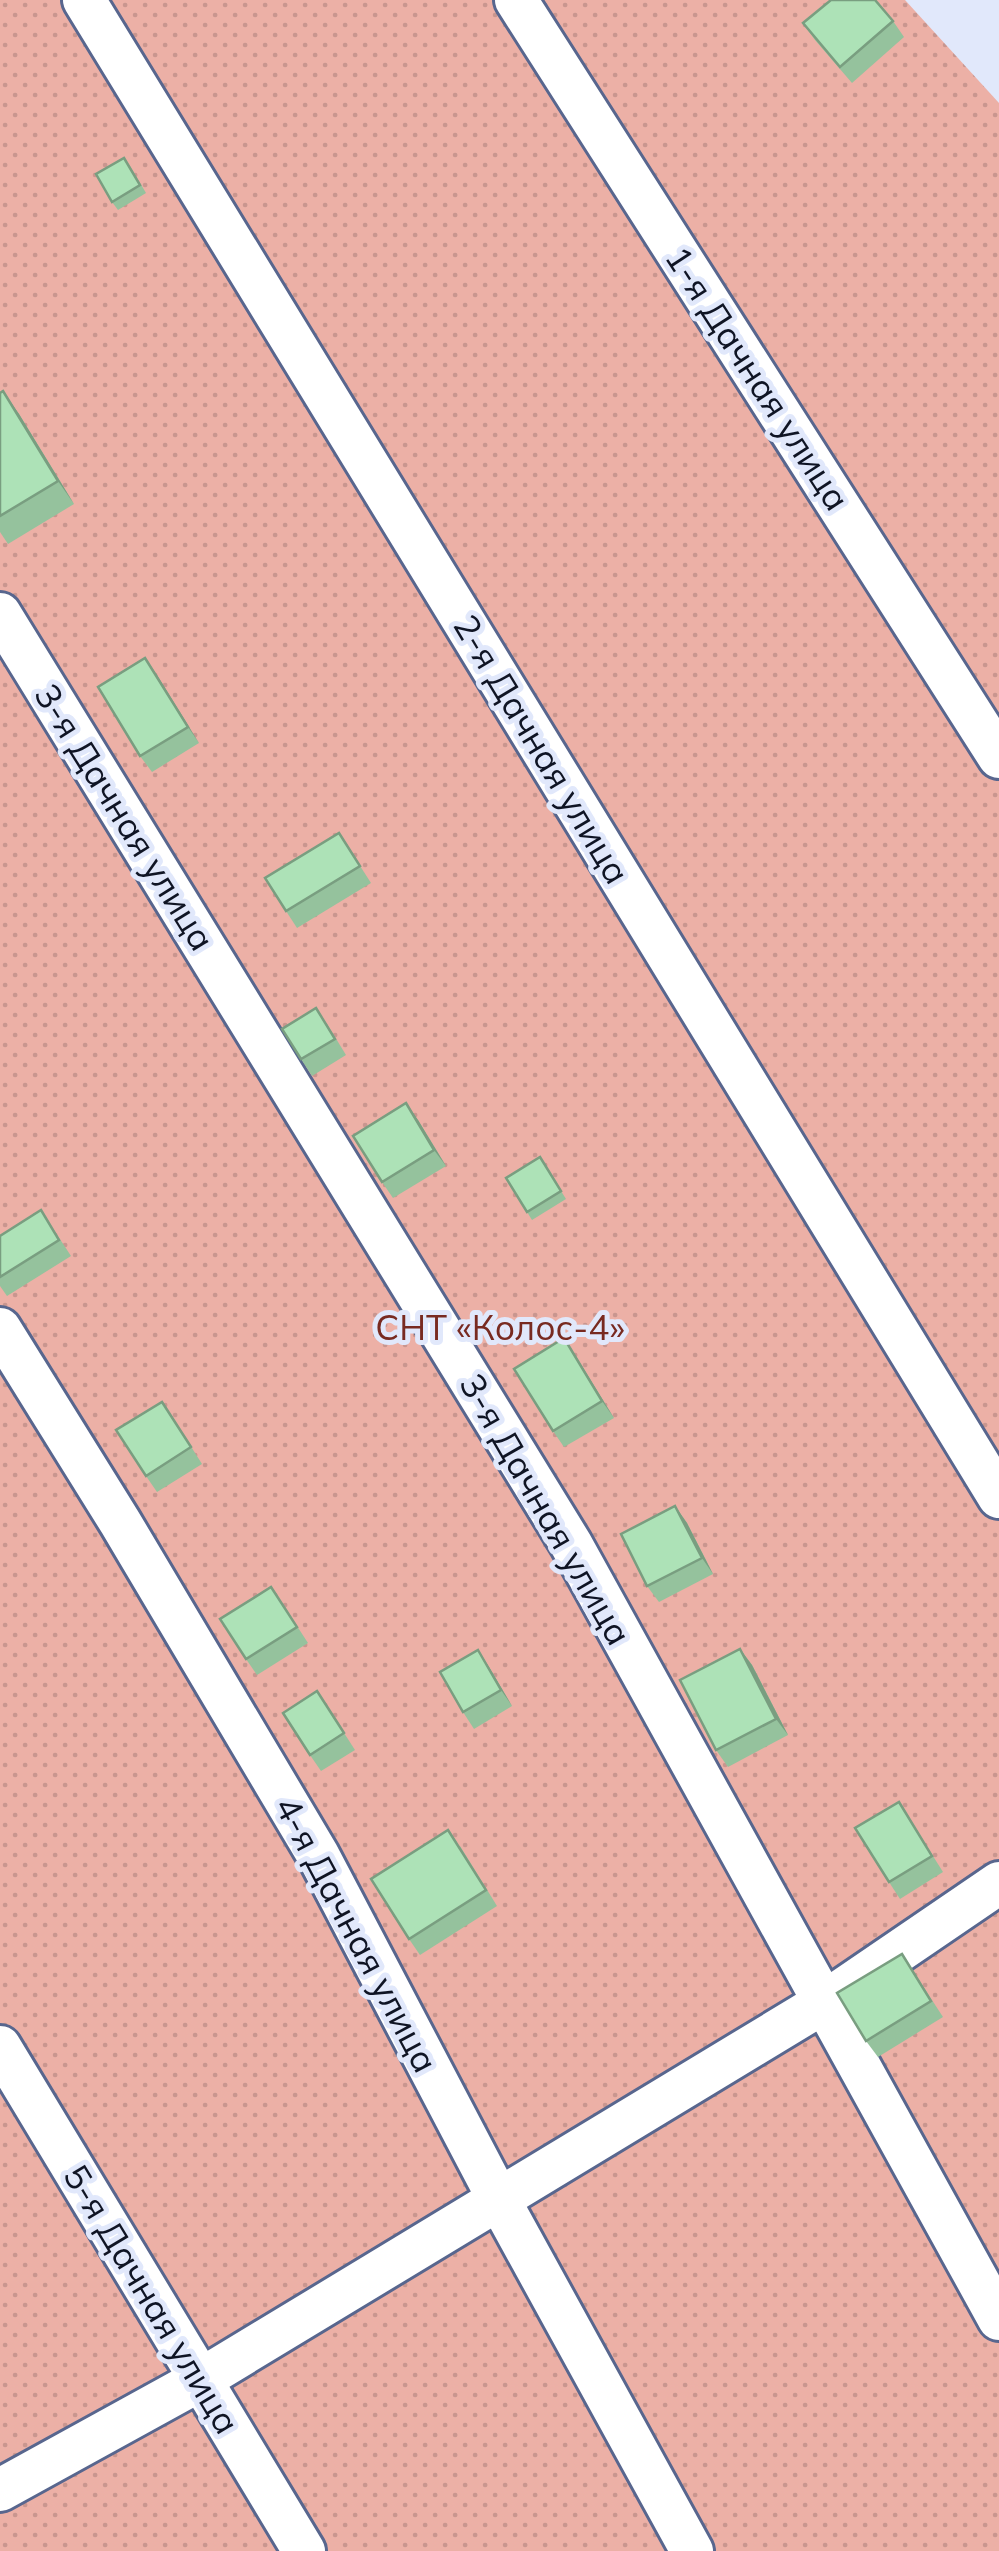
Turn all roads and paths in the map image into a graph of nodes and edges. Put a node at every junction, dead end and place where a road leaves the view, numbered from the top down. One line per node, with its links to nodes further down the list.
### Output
1 (84, 0): 6 (street, 2-я Дачная улица)
2 (516, 0): 4 (street, 1-я Дачная улица)
3 (0, 614): 8 (street, 3-я Дачная улица)
4 (999, 756)
5 (0, 1329): 10 (street, 4-я Дачная улица)
6 (999, 1497)
7 (999, 1883): 8 (street)
8 (823, 2004): 10 (street); 11 (street, 3-я Дачная улица)
9 (0, 2047): 12 (street, 5-я Дачная улица)
10 (498, 2198): 12 (street); 15 (street, 4-я Дачная улица)
11 (999, 2319)
12 (200, 2380): 13 (street); 14 (street, 5-я Дачная улица)
13 (0, 2490)
14 (304, 2551)
15 (692, 2551)

